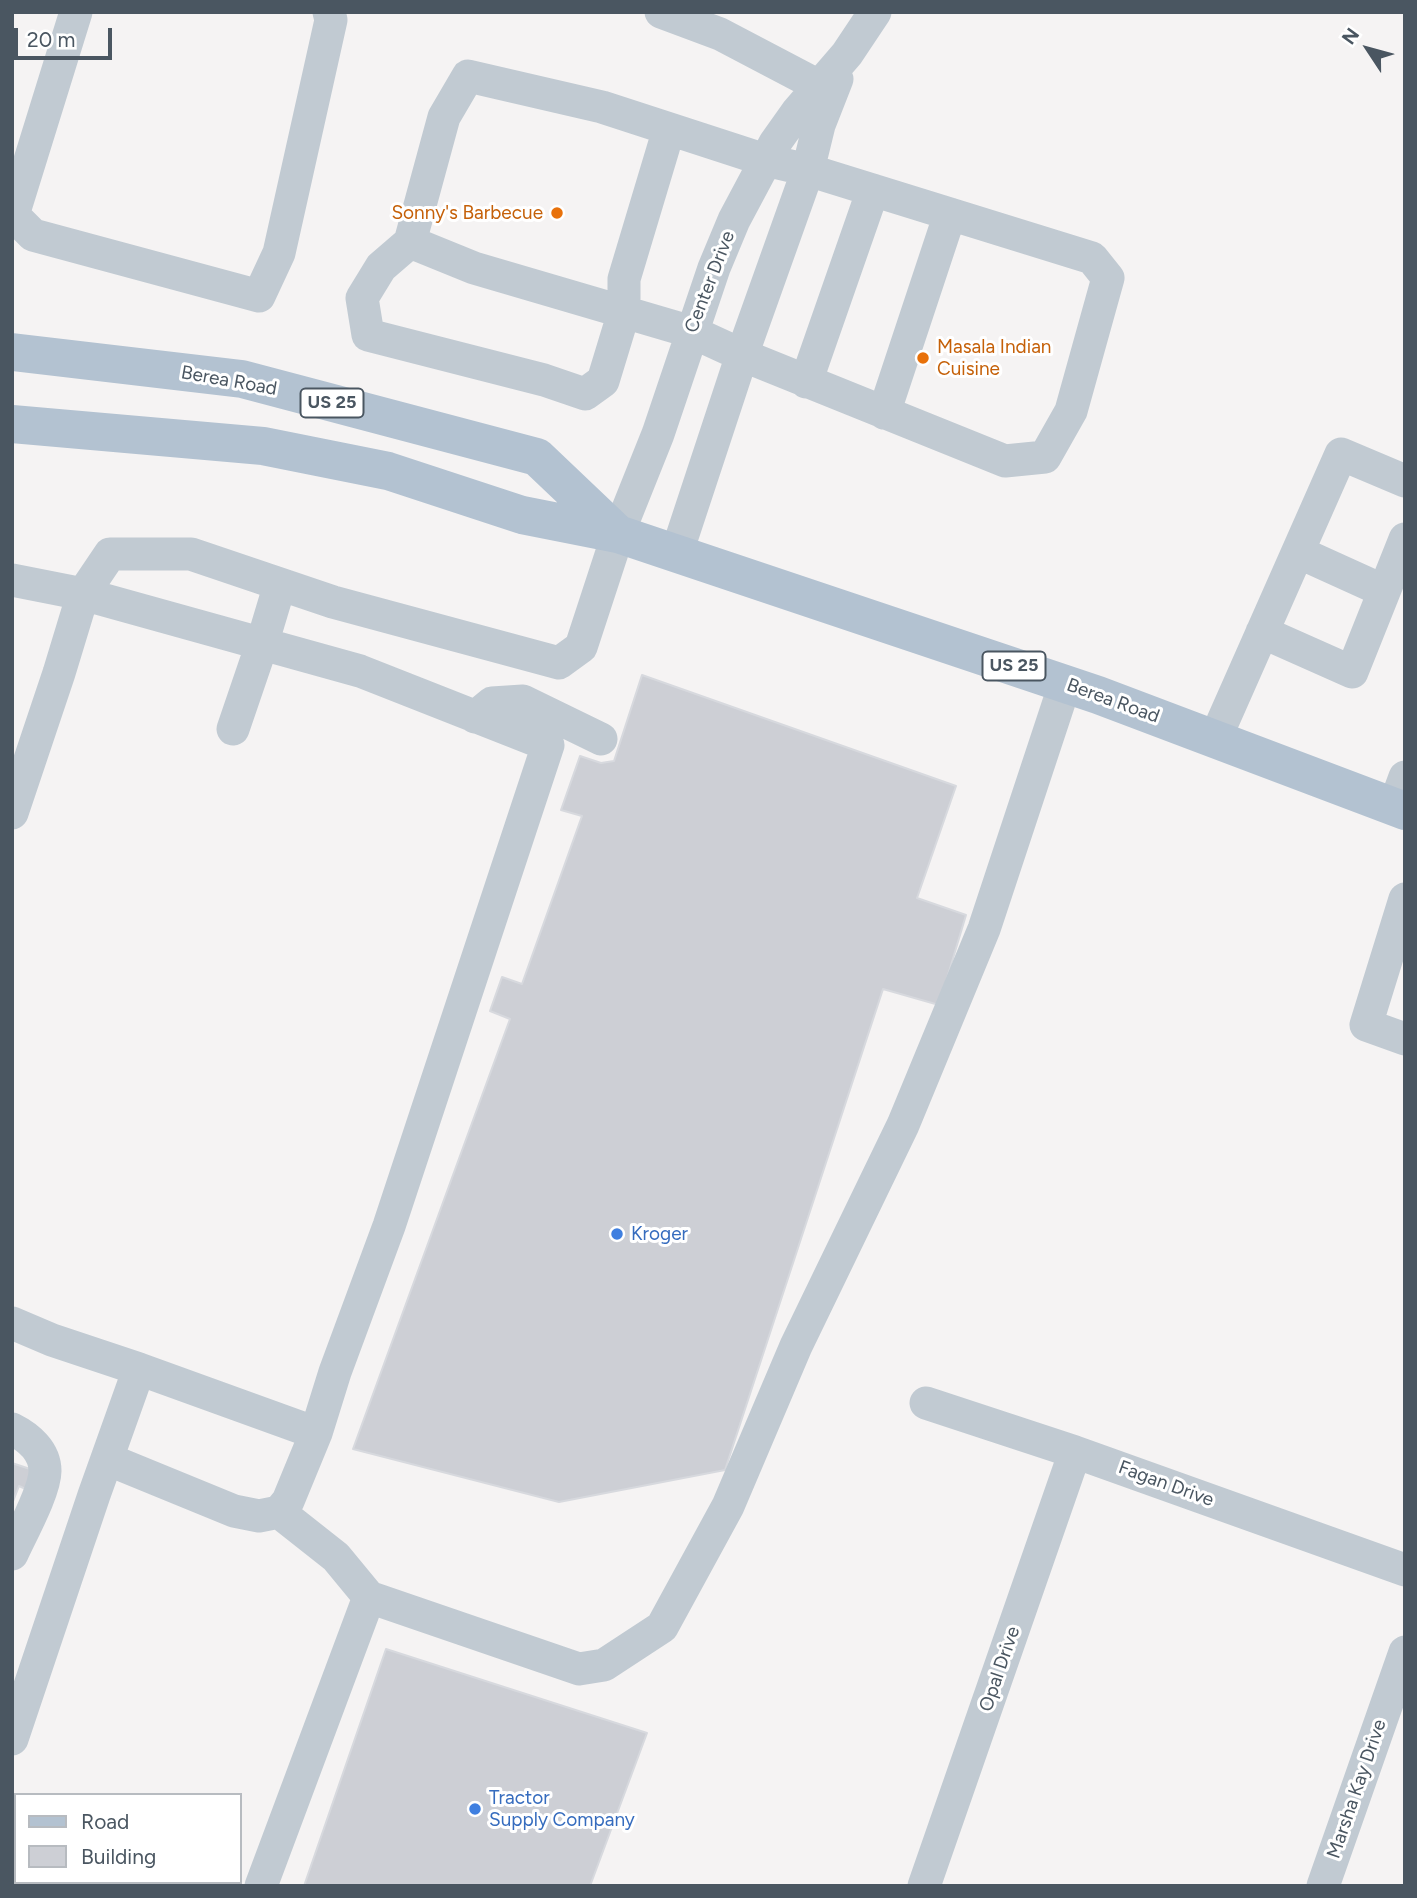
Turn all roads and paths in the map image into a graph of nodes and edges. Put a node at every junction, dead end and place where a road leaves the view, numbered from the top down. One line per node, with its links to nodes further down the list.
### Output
1 (76, 12): 2 (street)
2 (328, 12)
3 (661, 12): 6 (street)
4 (875, 12): 5 (street, Center Drive)
5 (847, 54): 6 (street, Center Drive); 9 (street, Center Drive)
6 (819, 86): 8 (street, Center Drive)
7 (669, 129): 8 (street); 12 (street); 13 (street)
8 (765, 160): 9 (street); 14 (street, Center Drive)
9 (808, 170): 10 (street); 16 (street, Center Drive)
10 (873, 190): 11 (street); 17 (street)
11 (950, 214): 18 (street); 18 (street)
12 (410, 242): 13 (street); 13 (street)
13 (624, 312): 14 (street)
14 (692, 332): 16 (street); 21 (street, Center Drive)
15 (12, 352): 21 (main road, Berea Road / US 25)
16 (742, 355): 17 (street); 23 (street, Center Drive)
17 (806, 382): 18 (street)
18 (884, 413)
19 (23, 429): 21 (main road, Berea Road / US 25)
20 (1405, 481): 24 (street)
21 (618, 534): 23 (main road, Berea Road / US 25); 26 (street, Center Drive)
22 (1405, 539): 27 (street)
23 (677, 552): 31 (main road, Berea Road / US 25)
24 (1298, 552): 27 (street); 29 (street)
25 (12, 580): 28 (street)
26 (280, 584): 28 (street, Center Drive); 30 (street)
27 (1384, 591): 29 (street)
28 (83, 593): 30 (street); 37 (street)
29 (1262, 632): 35 (street)
30 (262, 644): 32 (street); 33 (street)
31 (1065, 684): 35 (main road, Berea Road / US 25); 50 (street)
32 (475, 717): 34 (street); 44 (street)
33 (233, 729)
34 (601, 739)
35 (1215, 740): 36 (main road, Berea Road / US 25)
36 (1401, 798)
37 (12, 813)
38 (1402, 918): 39 (street)
39 (1405, 1038)
40 (12, 1323): 41 (street)
41 (139, 1369): 44 (street); 46 (street)
42 (926, 1403): 45 (street, Fagan Drive)
43 (12, 1429): 48 (street)
44 (316, 1433): 47 (street)
45 (1075, 1452): 49 (street, Fagan Drive); 54 (street, Opal Drive)
46 (107, 1459): 47 (street); 52 (street)
47 (279, 1511): 50 (street)
48 (12, 1554)
49 (1405, 1570)
50 (369, 1597): 53 (street)
51 (1405, 1652): 55 (street, Marsha Kay Drive)
52 (12, 1740)
53 (261, 1886)
54 (924, 1886)
55 (1323, 1886)

